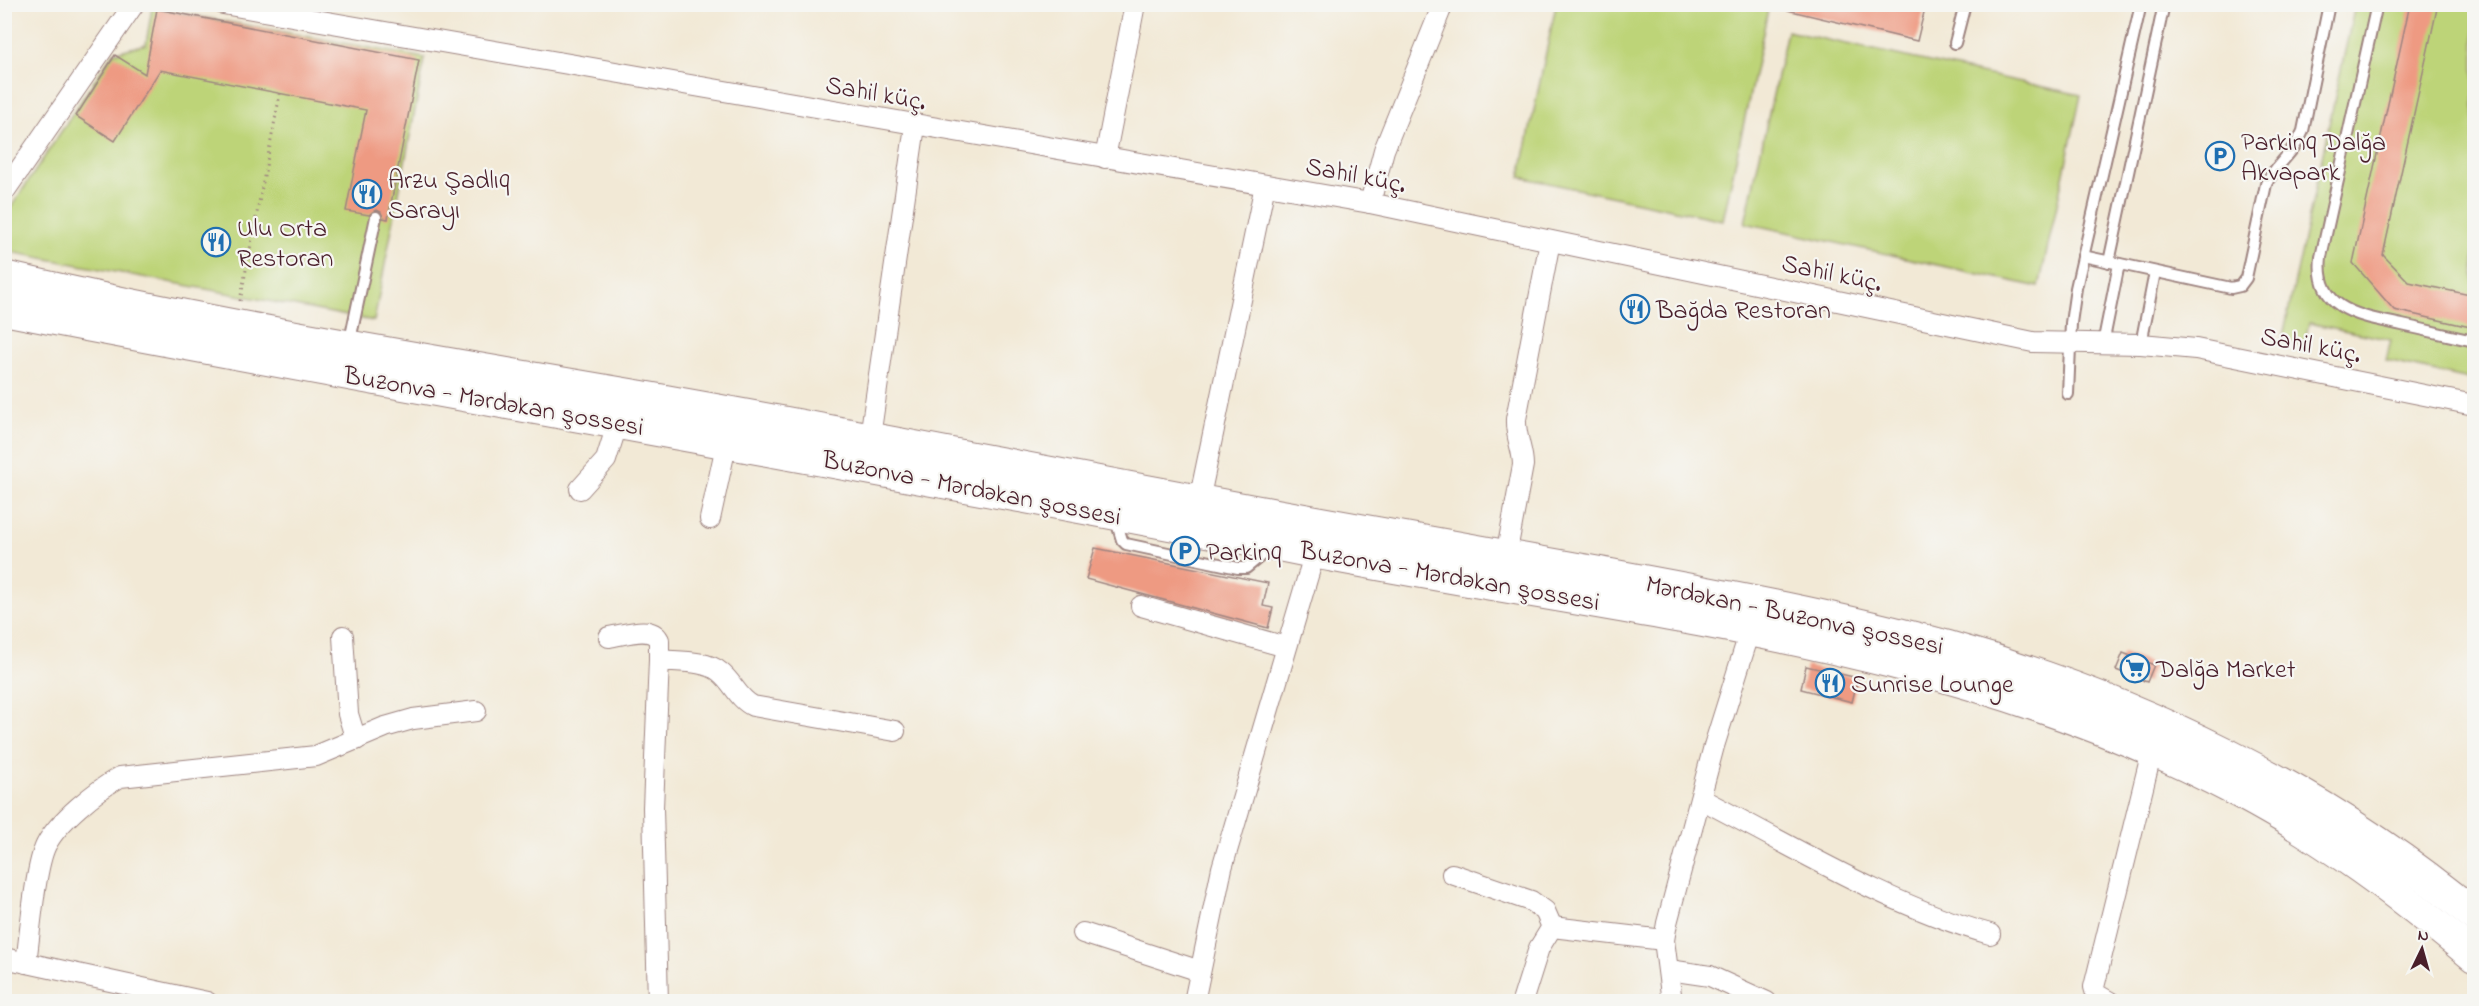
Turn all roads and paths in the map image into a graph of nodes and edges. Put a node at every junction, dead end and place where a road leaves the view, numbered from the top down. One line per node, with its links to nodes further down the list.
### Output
1 (134, 4): 15 (street)
2 (223, 4): 12 (street, Sahil küç.)
3 (1135, 4): 13 (street)
4 (1443, 4): 16 (street)
5 (1965, 4): 10 (lane)
6 (2140, 4): 19 (lane)
7 (2164, 4): 20 (lane)
8 (2329, 4): 21 (lane)
9 (2377, 4): 25 (lane)
10 (1955, 43)
11 (280, 94): 24 (path)
12 (915, 126): 13 (street, Sahil küç.); 33 (street)
13 (1105, 158): 14 (street, Sahil küç.)
14 (1264, 185): 16 (street, Sahil küç.); 36 (street)
15 (4, 192)
16 (1371, 203): 18 (street, Sahil küç.)
17 (376, 217): 29 (lane)
18 (1550, 241): 26 (street, Sahil küç.); 39 (street)
19 (2084, 256): 20 (lane); 26 (lane)
20 (2114, 263): 21 (lane); 27 (lane)
21 (2155, 272): 28 (lane)
22 (12, 277): 24 (main road, Mərdəkan - Buzonva şossesi)
23 (4, 309): 32 (main road, Buzonva - Mərdəkan şossesi)
24 (236, 324): 29 (main road, Mərdəkan - Buzonva şossesi)
25 (2475, 341)
26 (2070, 344): 27 (street, Sahil küç.); 30 (lane)
27 (2103, 344): 28 (street, Sahil küç.)
28 (2141, 344): 31 (street, Sahil küç.)
29 (349, 346): 33 (main road, Mərdəkan - Buzonva şossesi)
30 (2068, 394)
31 (2475, 405)
32 (618, 422): 34 (main road, Buzonva - Mərdəkan şossesi); 35 (street)
33 (870, 437): 36 (main road, Mərdəkan - Buzonva şossesi)
34 (727, 441): 37 (street); 38 (main road, Buzonva - Mərdəkan şossesi)
35 (580, 489)
36 (1199, 501): 39 (main road, Mərdəkan - Buzonva şossesi)
37 (710, 519)
38 (1316, 552): 41 (main road, Buzonva - Mərdəkan şossesi); 44 (street)
39 (1506, 556): 52 (main road, Mərdəkan - Buzonva şossesi)
40 (1141, 606): 44 (street)
41 (1751, 628): 49 (main road, Buzonva - Mərdəkan şossesi); 50 (street)
42 (344, 636): 48 (street)
43 (609, 637): 45 (street)
44 (1286, 646): 61 (street)
45 (659, 660): 47 (street); 63 (street)
46 (476, 711): 48 (street)
47 (895, 731)
48 (356, 740): 59 (street)
49 (2152, 750): 57 (main road, Buzonva - Mərdəkan şossesi); 68 (street)
50 (1701, 799): 55 (street); 56 (street)
51 (1452, 874): 53 (street)
52 (2469, 907)
53 (1552, 927): 56 (street); 65 (street)
54 (1083, 933): 61 (street)
55 (1990, 934)
56 (1664, 940): 60 (street)
57 (2475, 956)
58 (4, 958): 59 (street)
59 (26, 963): 62 (street)
60 (1669, 970): 66 (street); 67 (street)
61 (1200, 971): 64 (street)
62 (207, 1002)
63 (658, 1002)
64 (1194, 1002)
65 (1522, 1002)
66 (1672, 1002)
67 (1767, 1002)
68 (2110, 1002)

